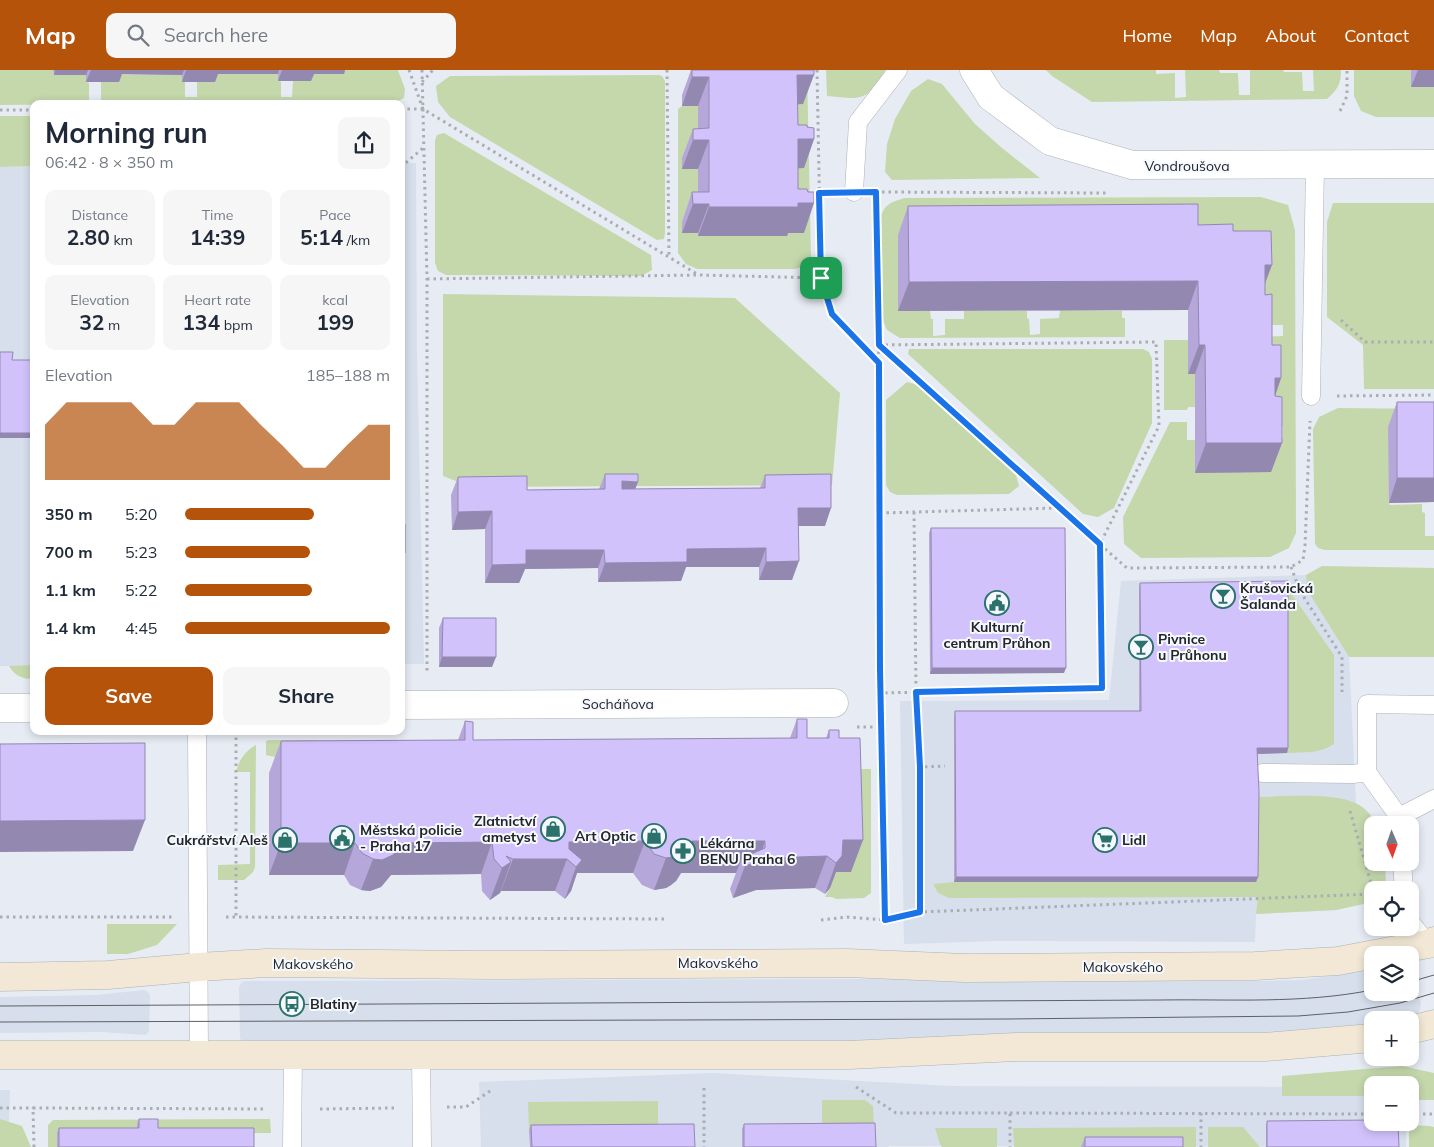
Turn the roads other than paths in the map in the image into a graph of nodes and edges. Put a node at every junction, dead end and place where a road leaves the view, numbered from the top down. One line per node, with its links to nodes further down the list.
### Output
1 (898, 70): 5 (lane)
2 (974, 70): 4 (street, Vondroušova)
3 (1434, 164): 4 (street, Vondroušova)
4 (1315, 166): 6 (lane)
5 (854, 192)
6 (1311, 396)
7 (834, 703): 8 (street, Socháňova)
8 (414, 705)
9 (1434, 705): 13 (lane)
10 (0, 708): 11 (street)
11 (30, 708)
12 (197, 735): 20 (lane)
13 (1367, 772): 14 (lane); 16 (lane)
14 (1262, 773)
15 (1434, 799): 17 (lane)
16 (1396, 816)
17 (1407, 816)
18 (1419, 932): 19 (lane)
19 (1432, 946): 20 (street, Makovského)
20 (198, 967): 21 (street, Makovského); 26 (lane)
21 (0, 977)
22 (1434, 1024): 23 (street)
23 (1419, 1028)
24 (1364, 1039): 27 (street)
25 (292, 1054): 26 (street); 27 (street); 29 (lane)
26 (199, 1055): 28 (street)
27 (421, 1055): 30 (lane)
28 (0, 1056)
29 (292, 1147)
30 (422, 1147)

